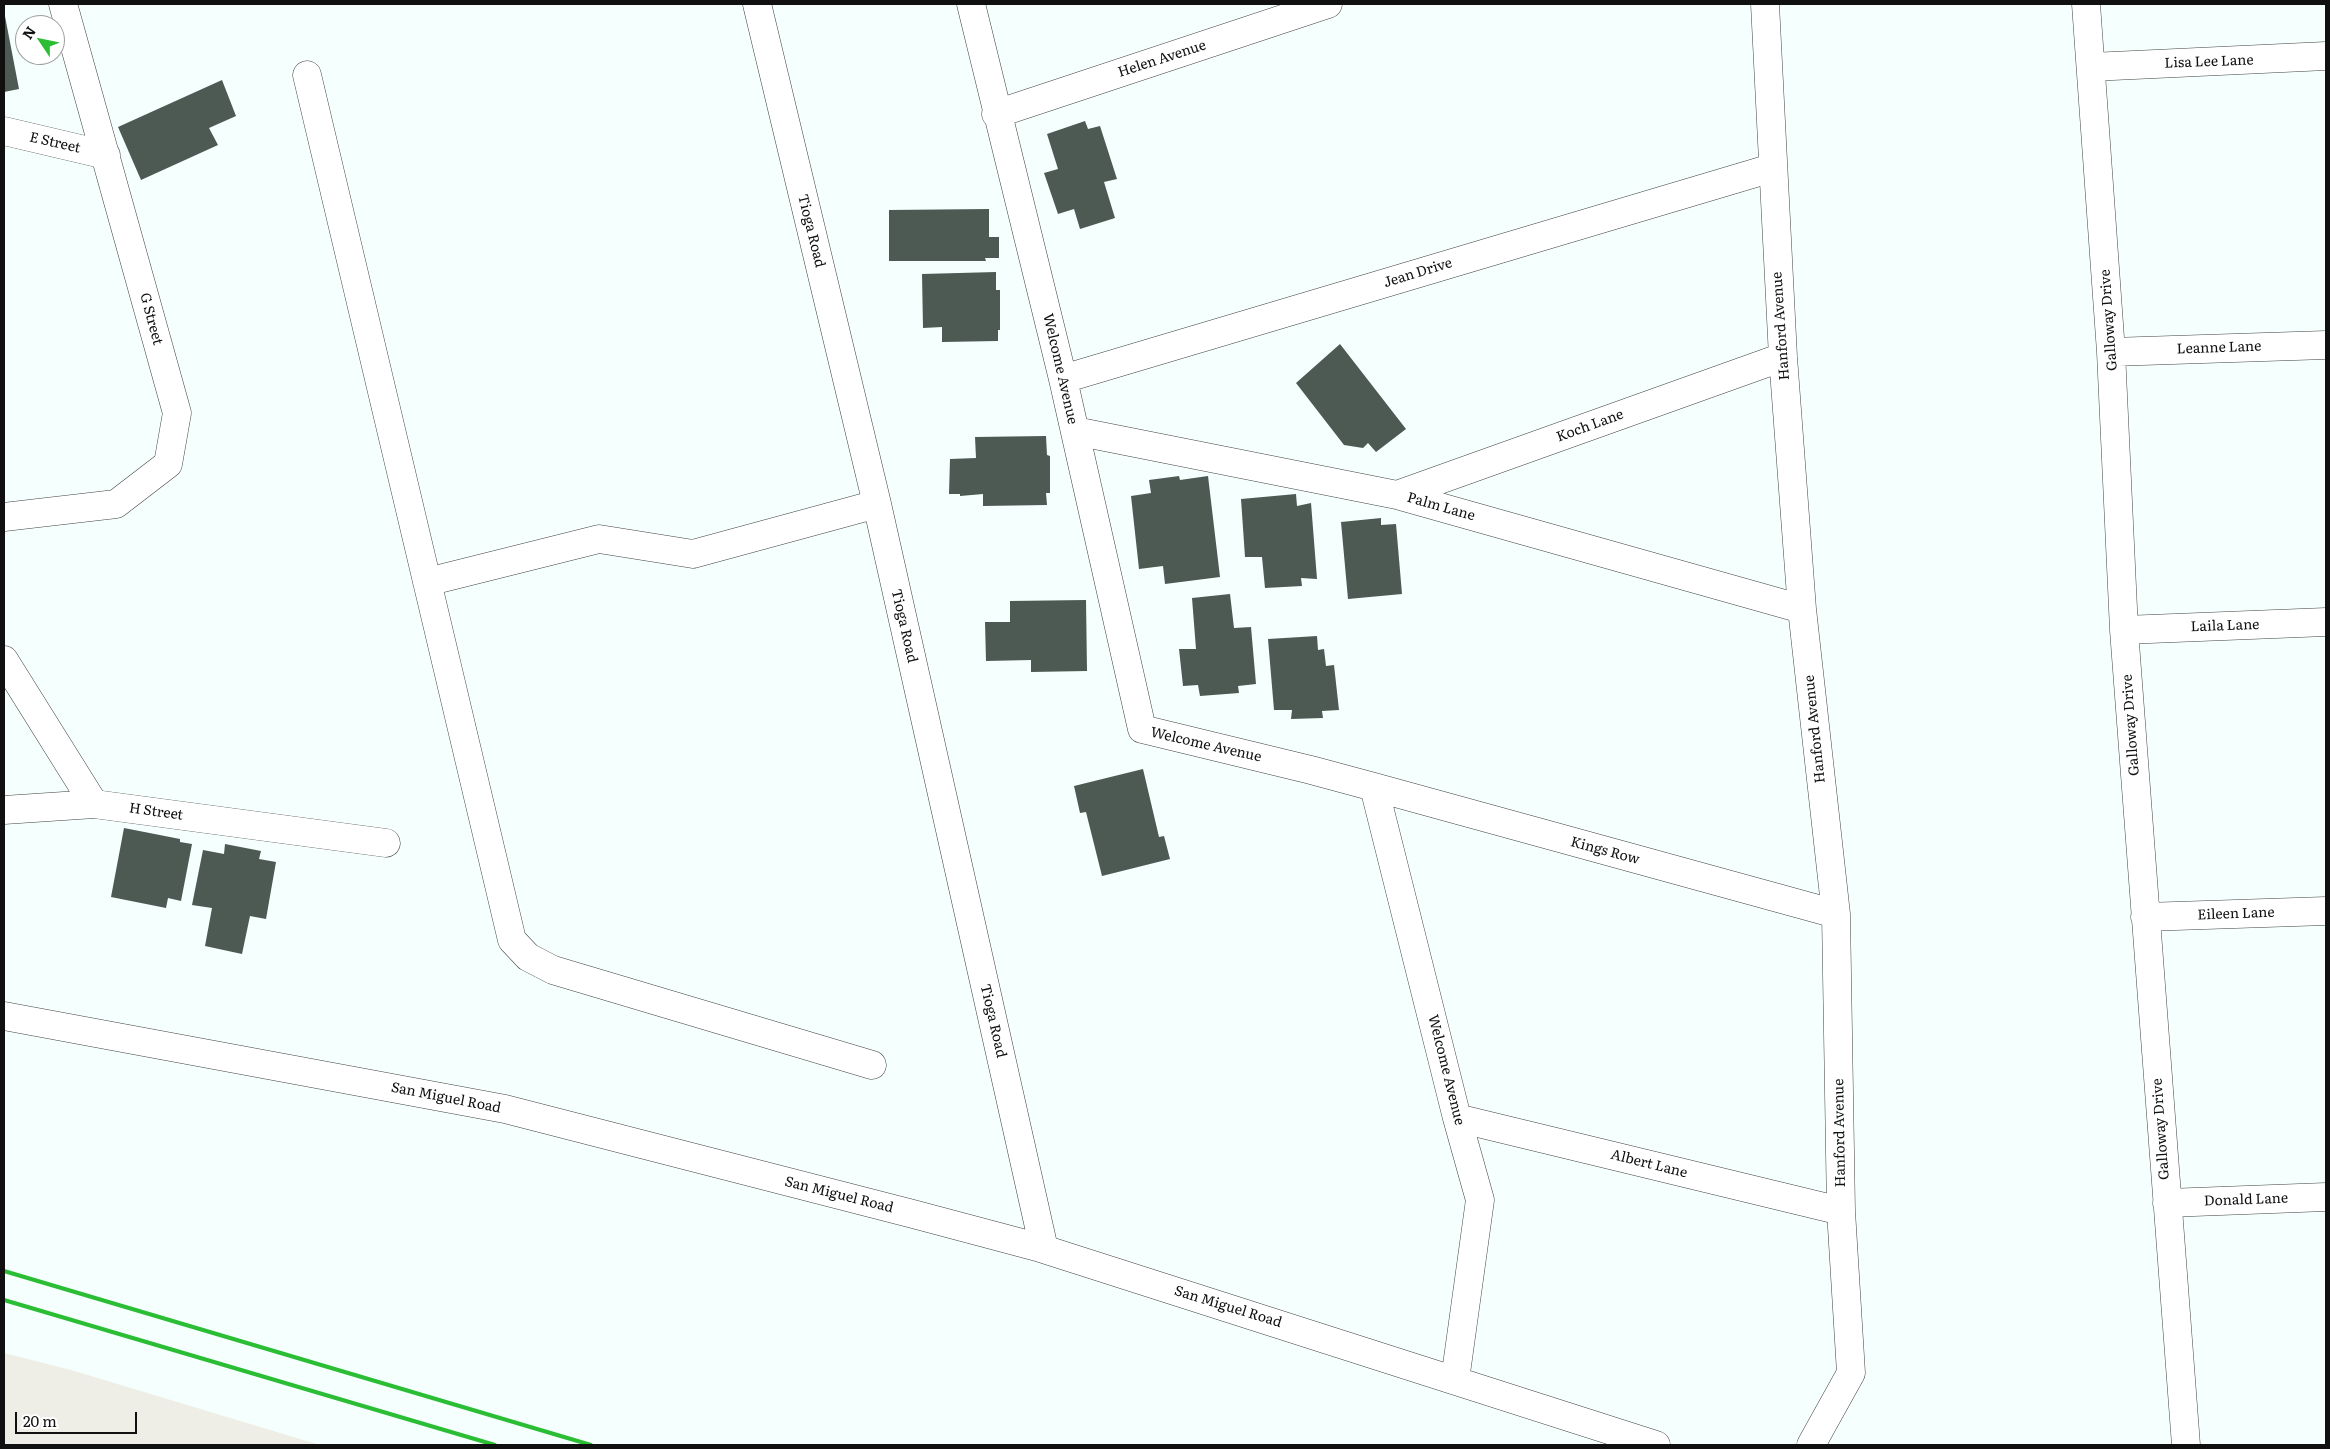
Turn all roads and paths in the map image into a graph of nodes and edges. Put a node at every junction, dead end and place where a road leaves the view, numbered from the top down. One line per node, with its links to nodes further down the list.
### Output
1 (63, 4): 12 (street, G Street)
2 (757, 4): 20 (street, Tioga Road)
3 (971, 4): 10 (street, Welcome Avenue)
4 (1328, 4): 10 (street, Helen Avenue)
5 (1765, 4): 13 (street, Hanford Avenue)
6 (2086, 4): 8 (street, Galloway Drive)
7 (2326, 56): 8 (street, Lisa Lee Lane)
8 (2091, 66): 15 (street, Galloway Drive)
9 (307, 75): 22 (street)
10 (996, 114): 17 (street, Welcome Avenue)
11 (4, 131): 12 (street, E Street)
12 (106, 155): 21 (street, G Street)
13 (1772, 168): 16 (street, Hanford Avenue); 17 (street, Jean Drive)
14 (2326, 345): 15 (street, Leanne Lane)
15 (2111, 352): 25 (street, Galloway Drive)
16 (1783, 357): 19 (street, Koch Lane); 23 (street, Hanford Avenue)
17 (1063, 379): 18 (street, Welcome Avenue)
18 (1075, 431): 19 (street, Palm Lane); 27 (street, Welcome Avenue)
19 (1397, 495): 23 (street, Palm Lane)
20 (877, 504): 22 (street); 40 (street, Tioga Road)
21 (4, 517)
22 (428, 582): 35 (street)
23 (1802, 609): 32 (street, Hanford Avenue)
24 (2326, 622): 25 (street, Laila Lane)
25 (2124, 630): 33 (street, Galloway Drive)
26 (4, 660): 28 (street)
27 (1374, 787): 32 (street, Kings Row); 36 (street, Welcome Avenue)
28 (94, 804): 29 (street, H Street); 30 (street, H Street)
29 (4, 810)
30 (386, 843)
31 (2326, 911): 33 (street, Eileen Lane)
32 (1836, 914): 39 (street, Hanford Avenue)
33 (2145, 917): 38 (street, Galloway Drive)
34 (4, 1016): 40 (street, San Miguel Road)
35 (872, 1065)
36 (1457, 1118): 39 (street, Albert Lane); 41 (street, Welcome Avenue)
37 (2326, 1197): 38 (street, Donald Lane)
38 (2167, 1203): 44 (street, Galloway Drive)
39 (1841, 1211): 43 (street, Hanford Avenue)
40 (1044, 1250): 41 (street, San Miguel Road)
41 (1455, 1380): 42 (street, San Miguel Road)
42 (1656, 1445)
43 (1811, 1445)
44 (2186, 1445)

